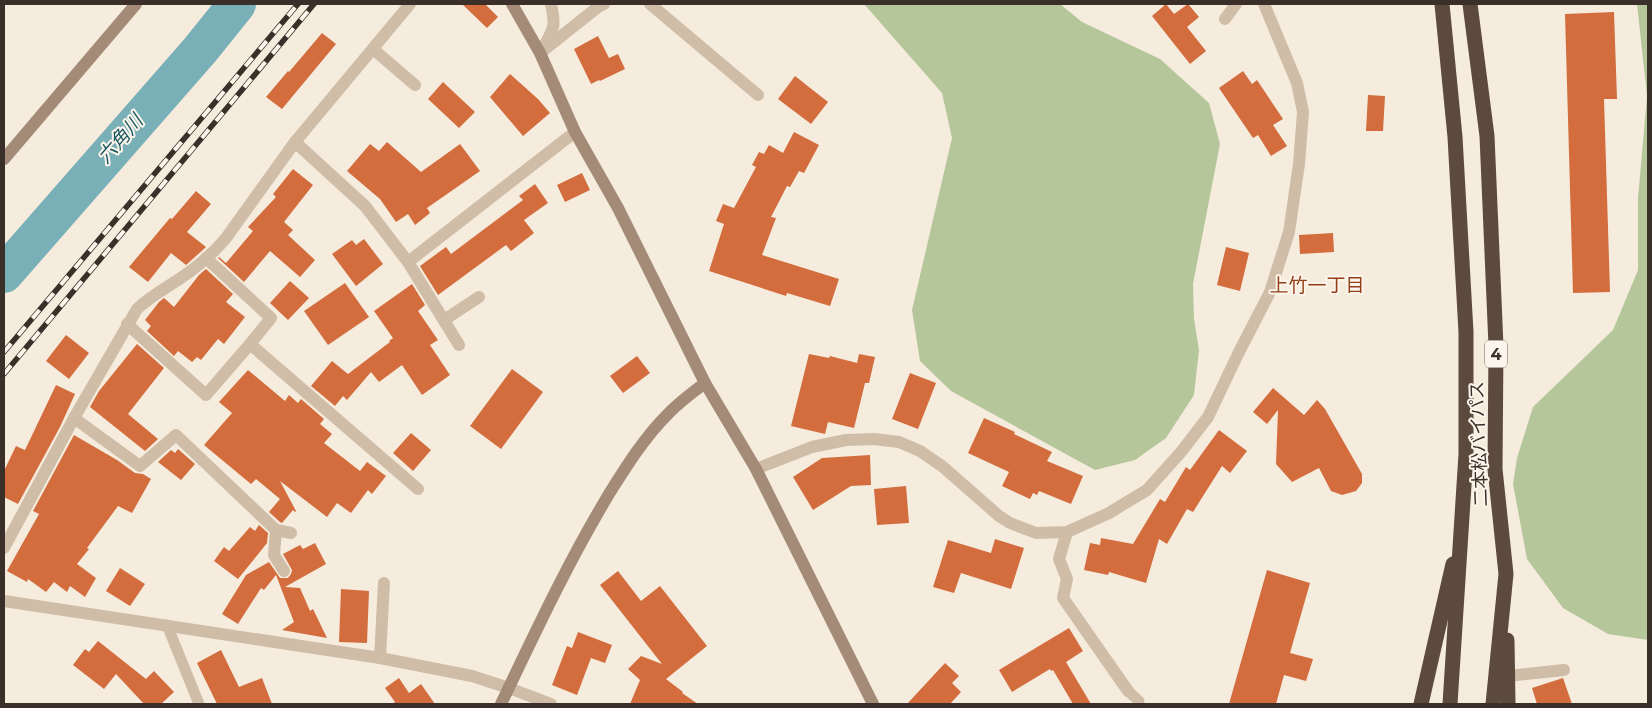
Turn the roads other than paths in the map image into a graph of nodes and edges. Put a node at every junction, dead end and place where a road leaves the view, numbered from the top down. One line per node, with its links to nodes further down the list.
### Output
1 (136, 4): 18 (street)
2 (410, 4): 12 (street)
3 (512, 4): 13 (street)
4 (551, 4): 13 (street)
5 (604, 4): 13 (street)
6 (650, 4): 15 (street)
7 (1236, 4): 11 (street)
8 (1264, 4): 31 (street)
9 (1442, 4): 32 (highway, 二本松バイパス / 4)
10 (1470, 4): 36 (highway, 二本松バイパス / 4)
11 (1225, 19)
12 (373, 49): 14 (street); 17 (street)
13 (540, 53): 16 (street)
14 (415, 85)
15 (758, 95)
16 (575, 132): 20 (street); 26 (street)
17 (295, 142): 19 (street); 20 (street)
18 (4, 159)
19 (206, 258): 23 (street); 24 (street)
20 (408, 262): 22 (street)
21 (479, 297): 22 (street)
22 (444, 320): 25 (street)
23 (127, 324): 24 (street); 27 (street)
24 (250, 344): 29 (street)
25 (459, 344)
26 (705, 383): 28 (street); 43 (street)
27 (74, 418): 30 (street); 34 (street)
28 (756, 469): 31 (street); 49 (street)
29 (418, 489)
30 (276, 530): 33 (street); 35 (street)
31 (1068, 532): 44 (street)
32 (1461, 532): 50 (highway); 51 (highway, 二本松バイパス / 4)
33 (291, 533)
34 (4, 548)
35 (284, 571)
36 (1506, 574): 42 (highway); 52 (highway, 二本松バイパス / 4)
37 (384, 583): 40 (street)
38 (4, 601): 39 (street)
39 (167, 625): 40 (street); 46 (lane)
40 (380, 658): 43 (street)
41 (1564, 670): 42 (street)
42 (1508, 676): 53 (highway)
43 (509, 688): 47 (street); 48 (street)
44 (1128, 690): 45 (lane)
45 (1139, 701)
46 (199, 704)
47 (501, 704)
48 (551, 704)
49 (873, 704)
50 (1420, 704)
51 (1450, 704)
52 (1493, 704)
53 (1508, 704)

